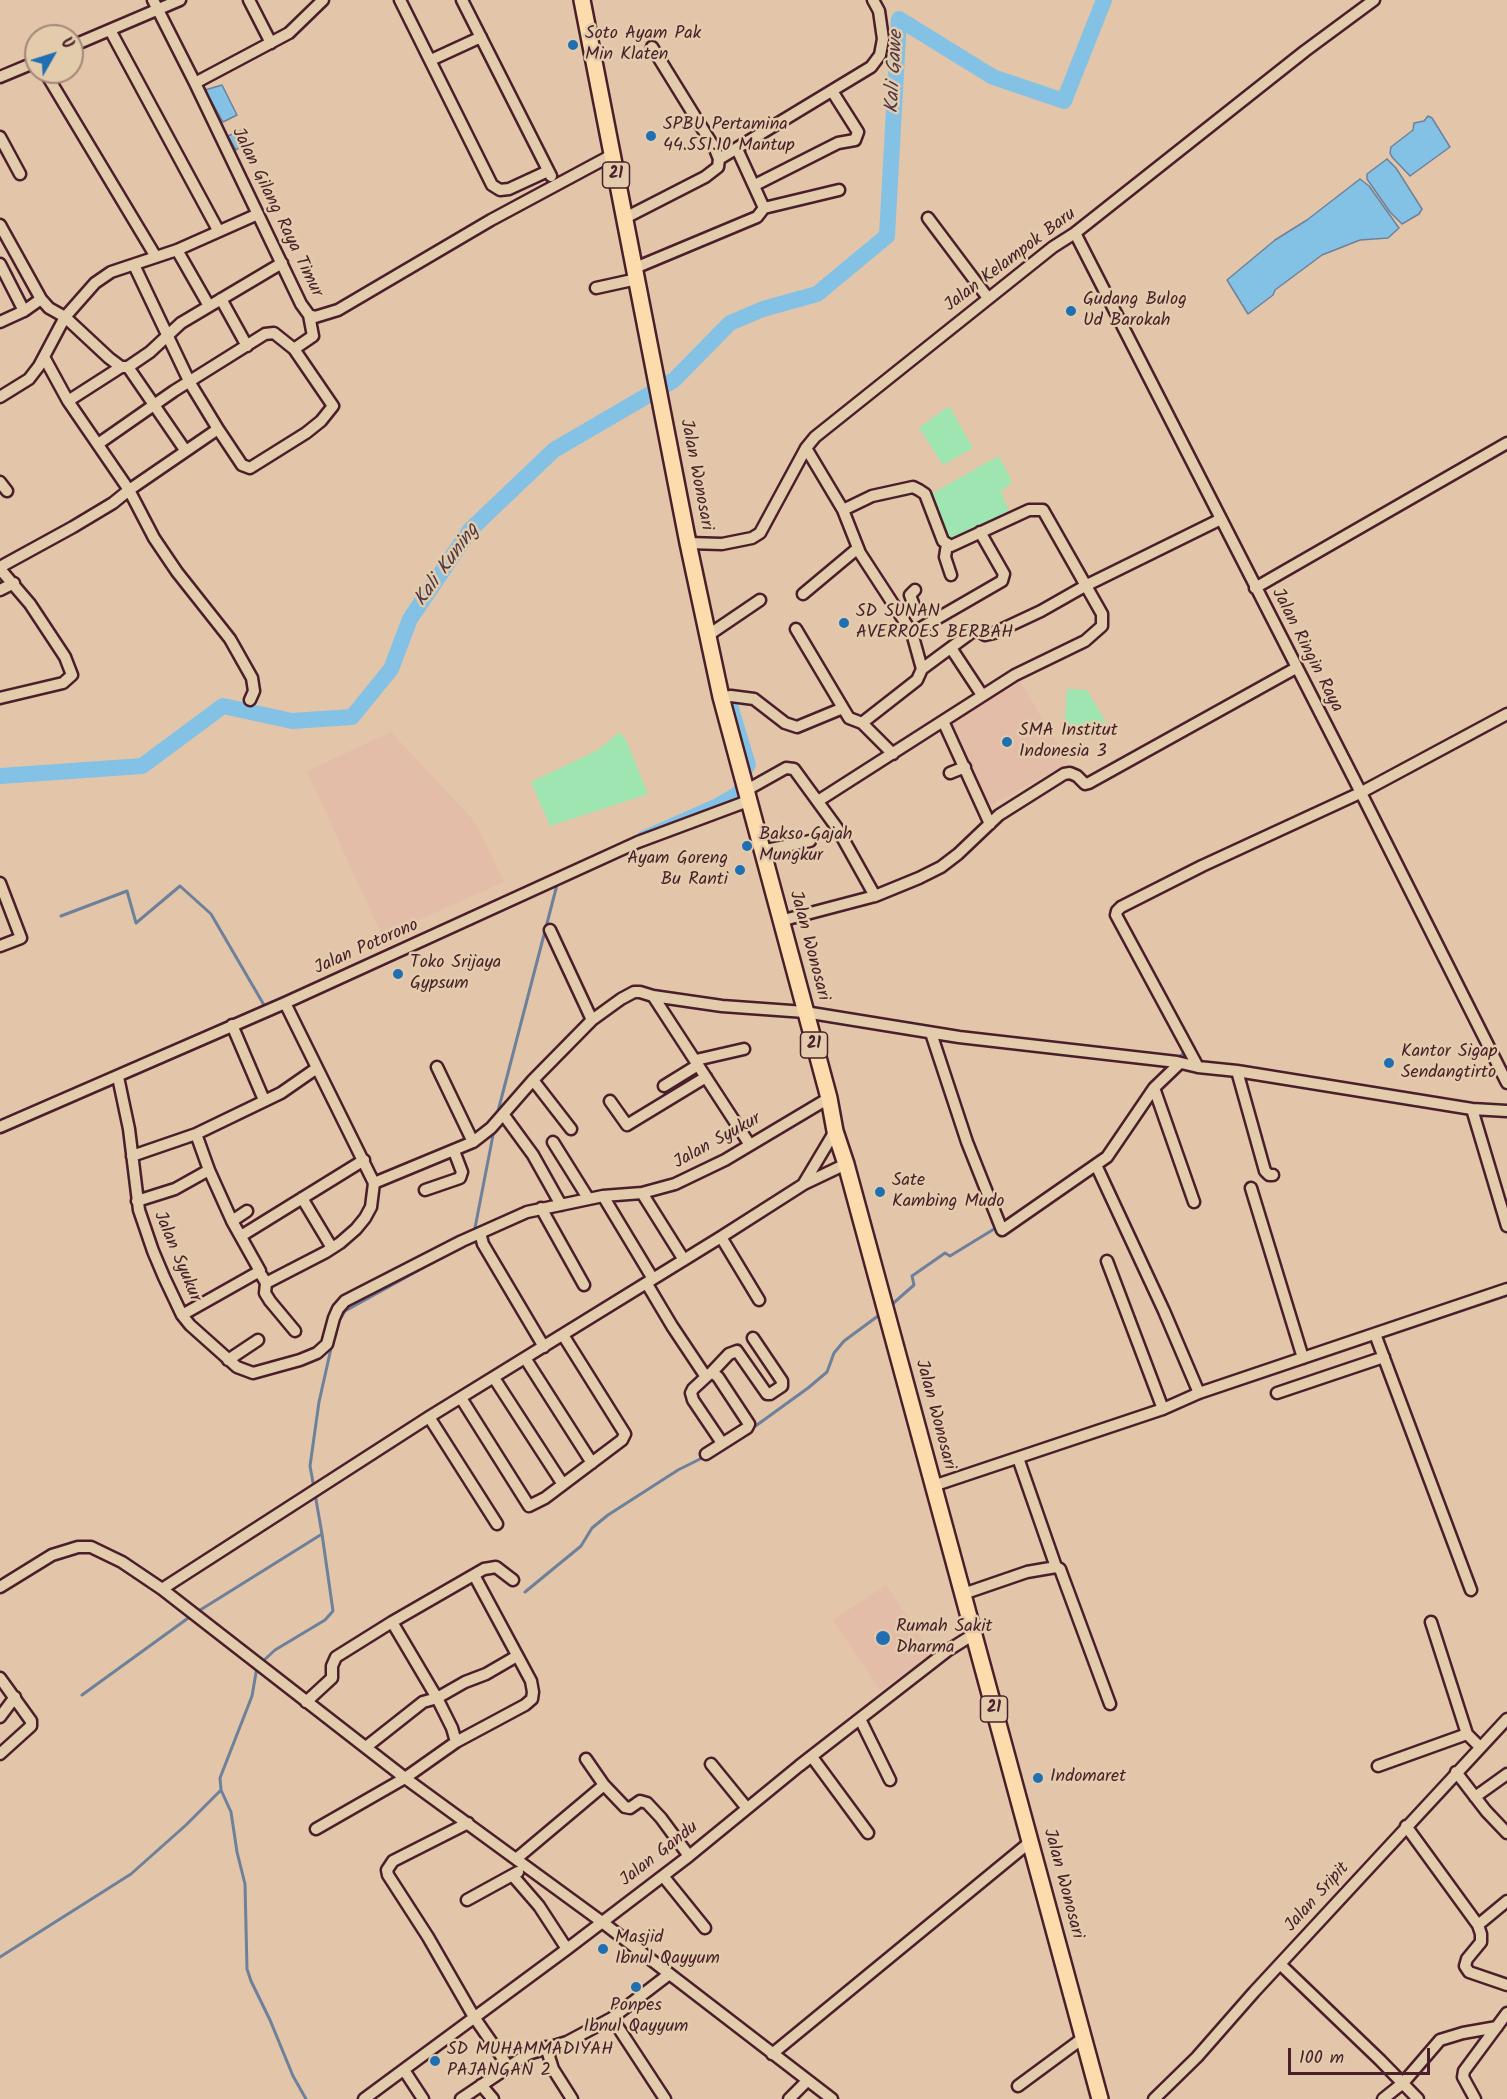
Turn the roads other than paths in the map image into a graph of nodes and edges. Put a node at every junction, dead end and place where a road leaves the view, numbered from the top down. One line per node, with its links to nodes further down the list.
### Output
1 (180, 0): 9 (street)
2 (249, 0): 13 (street)
3 (323, 0): 13 (street)
4 (400, 0): 15 (street)
5 (462, 0): 11 (street)
6 (582, 0): 23 (highway, Jalan Wonosari / 21)
7 (873, 0): 20 (street)
8 (1374, 0): 36 (street, Jalan Kelampok Baru)
9 (155, 4): 10 (street); 18 (street, Jalan Gilang Raya Timur)
10 (110, 30): 12 (street); 35 (street)
11 (481, 37): 15 (street); 25 (street)
12 (84, 41)
13 (271, 43): 18 (street)
14 (652, 47): 24 (street)
15 (431, 60): 25 (street)
16 (24, 67): 17 (street)
17 (0, 77)
18 (195, 83): 31 (street, Jalan Gilang Raya Timur)
19 (52, 84): 38 (street)
20 (832, 91): 22 (street); 28 (street)
21 (0, 137): 26 (street)
22 (737, 149): 24 (street); 28 (street)
23 (612, 155): 27 (street, Jalan Gilang Raya Timur); 32 (highway, Jalan Wonosari / 21)
24 (719, 159): 32 (street)
25 (548, 171): 27 (street)
26 (20, 174)
27 (555, 185): 49 (street, Jalan Gilang Raya Timur)
28 (754, 185): 30 (street)
29 (839, 190): 30 (street)
30 (764, 208): 42 (street)
31 (258, 214): 35 (street); 39 (street, Jalan Gilang Raya Timur)
32 (625, 218): 42 (highway, Jalan Wonosari / 21)
33 (928, 218): 44 (street)
34 (0, 225): 45 (street)
35 (218, 230): 37 (street)
36 (1076, 233): 44 (street, Jalan Kelampok Baru); 68 (street, Jalan Ringin Raya)
37 (177, 250): 38 (street); 47 (street)
38 (156, 257): 41 (street)
39 (282, 263): 46 (street); 49 (street, Jalan Gilang Raya Timur)
40 (0, 264): 48 (street)
41 (134, 265): 50 (street); 52 (street)
42 (636, 273): 43 (street); 70 (highway, Jalan Wonosari / 21)
43 (596, 288)
44 (988, 298): 64 (street, Jalan Kelampok Baru)
45 (42, 299): 48 (street); 50 (street)
46 (221, 299): 47 (street); 53 (street)
47 (208, 306): 52 (street)
48 (24, 311): 51 (street)
49 (309, 315): 54 (street)
50 (65, 317): 55 (street); 56 (street)
51 (0, 322)
52 (166, 335): 56 (street); 57 (street)
53 (247, 346): 54 (street); 57 (street)
54 (294, 349): 61 (street)
55 (44, 357): 58 (street); 59 (street)
56 (124, 367): 59 (street); 60 (street)
57 (190, 383): 60 (street); 61 (street)
58 (0, 397)
59 (68, 401): 63 (street)
60 (154, 405): 63 (street); 65 (street)
61 (218, 429): 65 (street)
62 (1507, 443): 77 (street)
63 (98, 444): 66 (street)
64 (806, 448): 67 (street); 70 (street, Jalan Kelampok Baru)
65 (185, 450): 66 (street)
66 (129, 490): 73 (street); 92 (street)
67 (843, 510): 71 (street); 72 (street)
68 (1221, 519): 76 (street); 77 (street, Jalan Ringin Raya)
69 (980, 532): 71 (street); 76 (street); 84 (street)
70 (687, 543): 85 (highway, Jalan Wonosari / 21)
71 (947, 544): 74 (street)
72 (858, 548): 80 (street); 82 (street)
73 (0, 568): 75 (street)
74 (951, 575)
75 (14, 583): 78 (street); 91 (street)
76 (1085, 586): 86 (street); 89 (street)
77 (1255, 588): 87 (street, Jalan Ringin Raya)
78 (0, 590)
79 (915, 590): 82 (street)
80 (802, 594)
81 (760, 600): 85 (street)
82 (901, 616): 84 (street)
83 (796, 629): 93 (street)
84 (912, 633): 88 (street)
85 (706, 636): 90 (highway, Jalan Wonosari / 21)
86 (951, 648): 88 (street); 89 (street)
87 (1296, 668): 101 (street, Jalan Ringin Raya); 103 (street)
88 (922, 669): 96 (street)
89 (982, 695): 95 (street)
90 (721, 697): 93 (street); 100 (highway, Jalan Wonosari / 21)
91 (0, 698)
92 (250, 700)
93 (843, 708): 96 (street)
94 (1507, 714): 101 (street)
95 (944, 721): 97 (street); 98 (street)
96 (862, 723): 97 (street)
97 (893, 754): 102 (street)
98 (965, 767): 99 (street); 103 (street)
99 (950, 773)
100 (744, 788): 102 (street, Jalan Potorono); 105 (highway, Jalan Wonosari / 21); 113 (street, Jalan Potorono)
101 (1360, 792): 122 (street); 128 (street, Jalan Ringin Raya)
102 (818, 801): 107 (street)
103 (990, 824): 107 (street)
104 (810, 841): 105 (street)
105 (761, 850): 109 (highway, Jalan Wonosari / 21)
106 (0, 883): 108 (street)
107 (875, 896): 109 (street)
108 (4, 906): 111 (street)
109 (780, 921): 114 (highway, Jalan Wonosari / 21)
110 (550, 930): 115 (street)
111 (0, 946)
112 (653, 996): 114 (street); 115 (street); 119 (street)
113 (285, 1003): 116 (street, Jalan Potorono); 123 (street)
114 (805, 1012): 117 (street); 131 (highway, Jalan Wonosari / 21)
115 (592, 1020): 127 (street)
116 (232, 1025): 125 (street, Jalan Potorono); 132 (street)
117 (931, 1033): 120 (street); 148 (street)
118 (744, 1049): 119 (street)
119 (697, 1062): 126 (street); 129 (street)
120 (1180, 1063): 122 (street); 130 (street)
121 (437, 1067): 141 (street)
122 (1198, 1067): 124 (street)
123 (317, 1068): 132 (street); 146 (street)
124 (1237, 1071): 134 (street); 150 (street)
125 (118, 1077): 137 (street, Jalan Potorono); 145 (street, Jalan Syukur)
126 (706, 1077): 133 (street); 143 (street)
127 (533, 1080): 136 (street); 138 (street)
128 (1507, 1083)
129 (664, 1086)
130 (1154, 1088): 148 (street); 160 (street)
131 (828, 1098): 139 (highway, Jalan Wonosari / 21); 143 (street, Jalan Syukur)
132 (264, 1100): 140 (street)
133 (610, 1101)
134 (1472, 1109): 135 (street); 165 (street)
135 (1507, 1111)
136 (502, 1116): 141 (street); 161 (street)
137 (0, 1127)
138 (571, 1129)
139 (836, 1131): 147 (highway, Jalan Wonosari / 21); 152 (street)
140 (196, 1134): 145 (street); 149 (street)
141 (473, 1142): 144 (street)
142 (553, 1142): 158 (street)
143 (750, 1145): 155 (street, Jalan Syukur)
144 (454, 1150): 151 (street); 154 (street)
145 (132, 1156): 159 (street, Jalan Syukur)
146 (364, 1160): 151 (street); 157 (street)
147 (846, 1164): 152 (street); 201 (highway, Jalan Wonosari / 21)
148 (1096, 1165): 191 (street)
149 (209, 1170): 159 (street); 164 (street)
150 (1273, 1175)
151 (374, 1183): 169 (street)
152 (804, 1184): 168 (street)
153 (1251, 1188): 187 (street)
154 (425, 1190)
155 (642, 1193): 156 (street, Jalan Syukur); 170 (street)
156 (603, 1196): 158 (street, Jalan Syukur); 173 (street)
157 (302, 1198): 167 (street); 169 (street)
158 (588, 1198): 161 (street, Jalan Syukur)
159 (137, 1201): 178 (street, Jalan Syukur)
160 (1194, 1202)
161 (561, 1205): 162 (street, Jalan Syukur)
162 (541, 1209): 166 (street, Jalan Syukur); 175 (street)
163 (248, 1211): 164 (street)
164 (232, 1221): 167 (street)
165 (1507, 1226)
166 (479, 1234): 184 (street); 188 (street, Jalan Syukur)
167 (241, 1236): 172 (street)
168 (721, 1237): 170 (street); 177 (street)
169 (332, 1248): 174 (street)
170 (684, 1260): 173 (street)
171 (1107, 1261): 194 (street)
172 (260, 1272): 174 (street); 178 (street)
173 (650, 1282): 181 (street); 189 (street)
174 (266, 1283): 179 (street)
175 (584, 1285)
176 (1507, 1289): 180 (street)
177 (759, 1300)
178 (183, 1315): 188 (street, Jalan Syukur)
179 (295, 1331)
180 (1375, 1334): 185 (street); 187 (street)
181 (563, 1335): 184 (street); 199 (street)
182 (753, 1338): 189 (street)
183 (258, 1340): 188 (street)
184 (544, 1347): 186 (street)
185 (1384, 1357): 192 (street); 208 (street)
186 (525, 1358): 190 (street); 199 (street)
187 (1303, 1358): 191 (street)
188 (228, 1360)
189 (709, 1374): 196 (street); 196 (street)
190 (494, 1378): 193 (street); 200 (street)
191 (1199, 1393): 194 (street)
192 (1277, 1393)
193 (462, 1398): 195 (street); 200 (street)
194 (1163, 1409): 198 (street)
195 (429, 1417): 202 (street); 207 (street)
196 (722, 1443): 197 (street)
197 (706, 1454)
198 (1018, 1458): 201 (street); 203 (street)
199 (592, 1463): 200 (street)
200 (562, 1484)
201 (933, 1486): 209 (highway, Jalan Wonosari / 21)
202 (497, 1524)
203 (1056, 1567): 209 (street); 218 (street)
204 (474, 1575): 205 (street); 210 (street); 213 (street)
205 (513, 1580)
206 (0, 1587): 207 (street)
207 (162, 1589): 217 (street)
208 (1471, 1590)
209 (963, 1594): 212 (highway, Jalan Wonosari / 21)
210 (392, 1622): 216 (street); 217 (street)
211 (1431, 1622): 222 (street)
212 (974, 1634): 220 (street, Jalan Gandu); 243 (highway, Jalan Wonosari / 21)
213 (516, 1656): 216 (street); 223 (street)
214 (0, 1678): 215 (street)
215 (15, 1697): 219 (street); 226 (street)
216 (437, 1698): 223 (street); 224 (street)
217 (306, 1702): 224 (street)
218 (1110, 1704)
219 (0, 1717)
220 (860, 1719): 227 (street, Jalan Gandu); 234 (street)
221 (1507, 1719): 225 (street, Jalan Sripit)
222 (1467, 1734): 225 (street); 230 (street)
223 (456, 1742): 233 (street)
224 (366, 1747): 233 (street)
225 (1480, 1747): 231 (street, Jalan Sripit)
226 (0, 1754)
227 (812, 1757): 237 (street, Jalan Gandu); 241 (street)
228 (586, 1759): 235 (street)
229 (711, 1764): 237 (street)
230 (1378, 1766)
231 (1456, 1772): 236 (street); 239 (street, Jalan Sripit)
232 (1507, 1774): 236 (street)
233 (405, 1778): 238 (street); 240 (street)
234 (890, 1780)
235 (603, 1785): 244 (street); 245 (street)
236 (1475, 1797): 242 (street)
237 (746, 1807): 244 (street, Jalan Gandu)
238 (468, 1823): 245 (street); 258 (street)
239 (1406, 1826): 251 (street); 254 (street, Jalan Sripit)
240 (316, 1828)
241 (868, 1833)
242 (1507, 1833)
243 (1030, 1842): 261 (highway, Jalan Wonosari / 21); 263 (street)
244 (689, 1856): 246 (street, Jalan Gandu)
245 (521, 1863): 247 (street); 250 (street)
246 (663, 1875): 250 (street, Jalan Gandu); 252 (street)
247 (513, 1876): 248 (street); 253 (street)
248 (467, 1900)
249 (1507, 1901): 251 (street)
250 (602, 1922): 253 (street, Jalan Gandu); 255 (street)
251 (1478, 1925): 256 (street)
252 (705, 1928)
253 (567, 1950): 258 (street, Jalan Gandu)
254 (1280, 1964): 267 (street); 279 (street, Jalan Sripit)
255 (668, 1975): 259 (street); 263 (street)
256 (1507, 1984)
257 (1507, 2013): 260 (street)
258 (474, 2017): 264 (street); 265 (street, Jalan Gandu)
259 (612, 2018): 262 (street); 275 (street)
260 (1497, 2027): 267 (street); 282 (street)
261 (1083, 2038): 269 (street); 278 (highway, Jalan Wonosari / 21)
262 (546, 2047): 264 (street); 274 (street)
263 (772, 2054): 266 (street)
264 (508, 2066): 268 (street)
265 (404, 2070): 270 (street, Jalan Gandu); 271 (street)
266 (807, 2081): 276 (street); 277 (street)
267 (1403, 2083): 280 (street); 281 (street)
268 (481, 2085): 272 (street); 273 (street)
269 (1018, 2086)
270 (364, 2099)
271 (423, 2099)
272 (461, 2099)
273 (492, 2099)
274 (572, 2099)
275 (665, 2099)
276 (789, 2099)
277 (832, 2099)
278 (1100, 2099)
279 (1154, 2099)
280 (1383, 2099)
281 (1418, 2099)
282 (1475, 2099)

